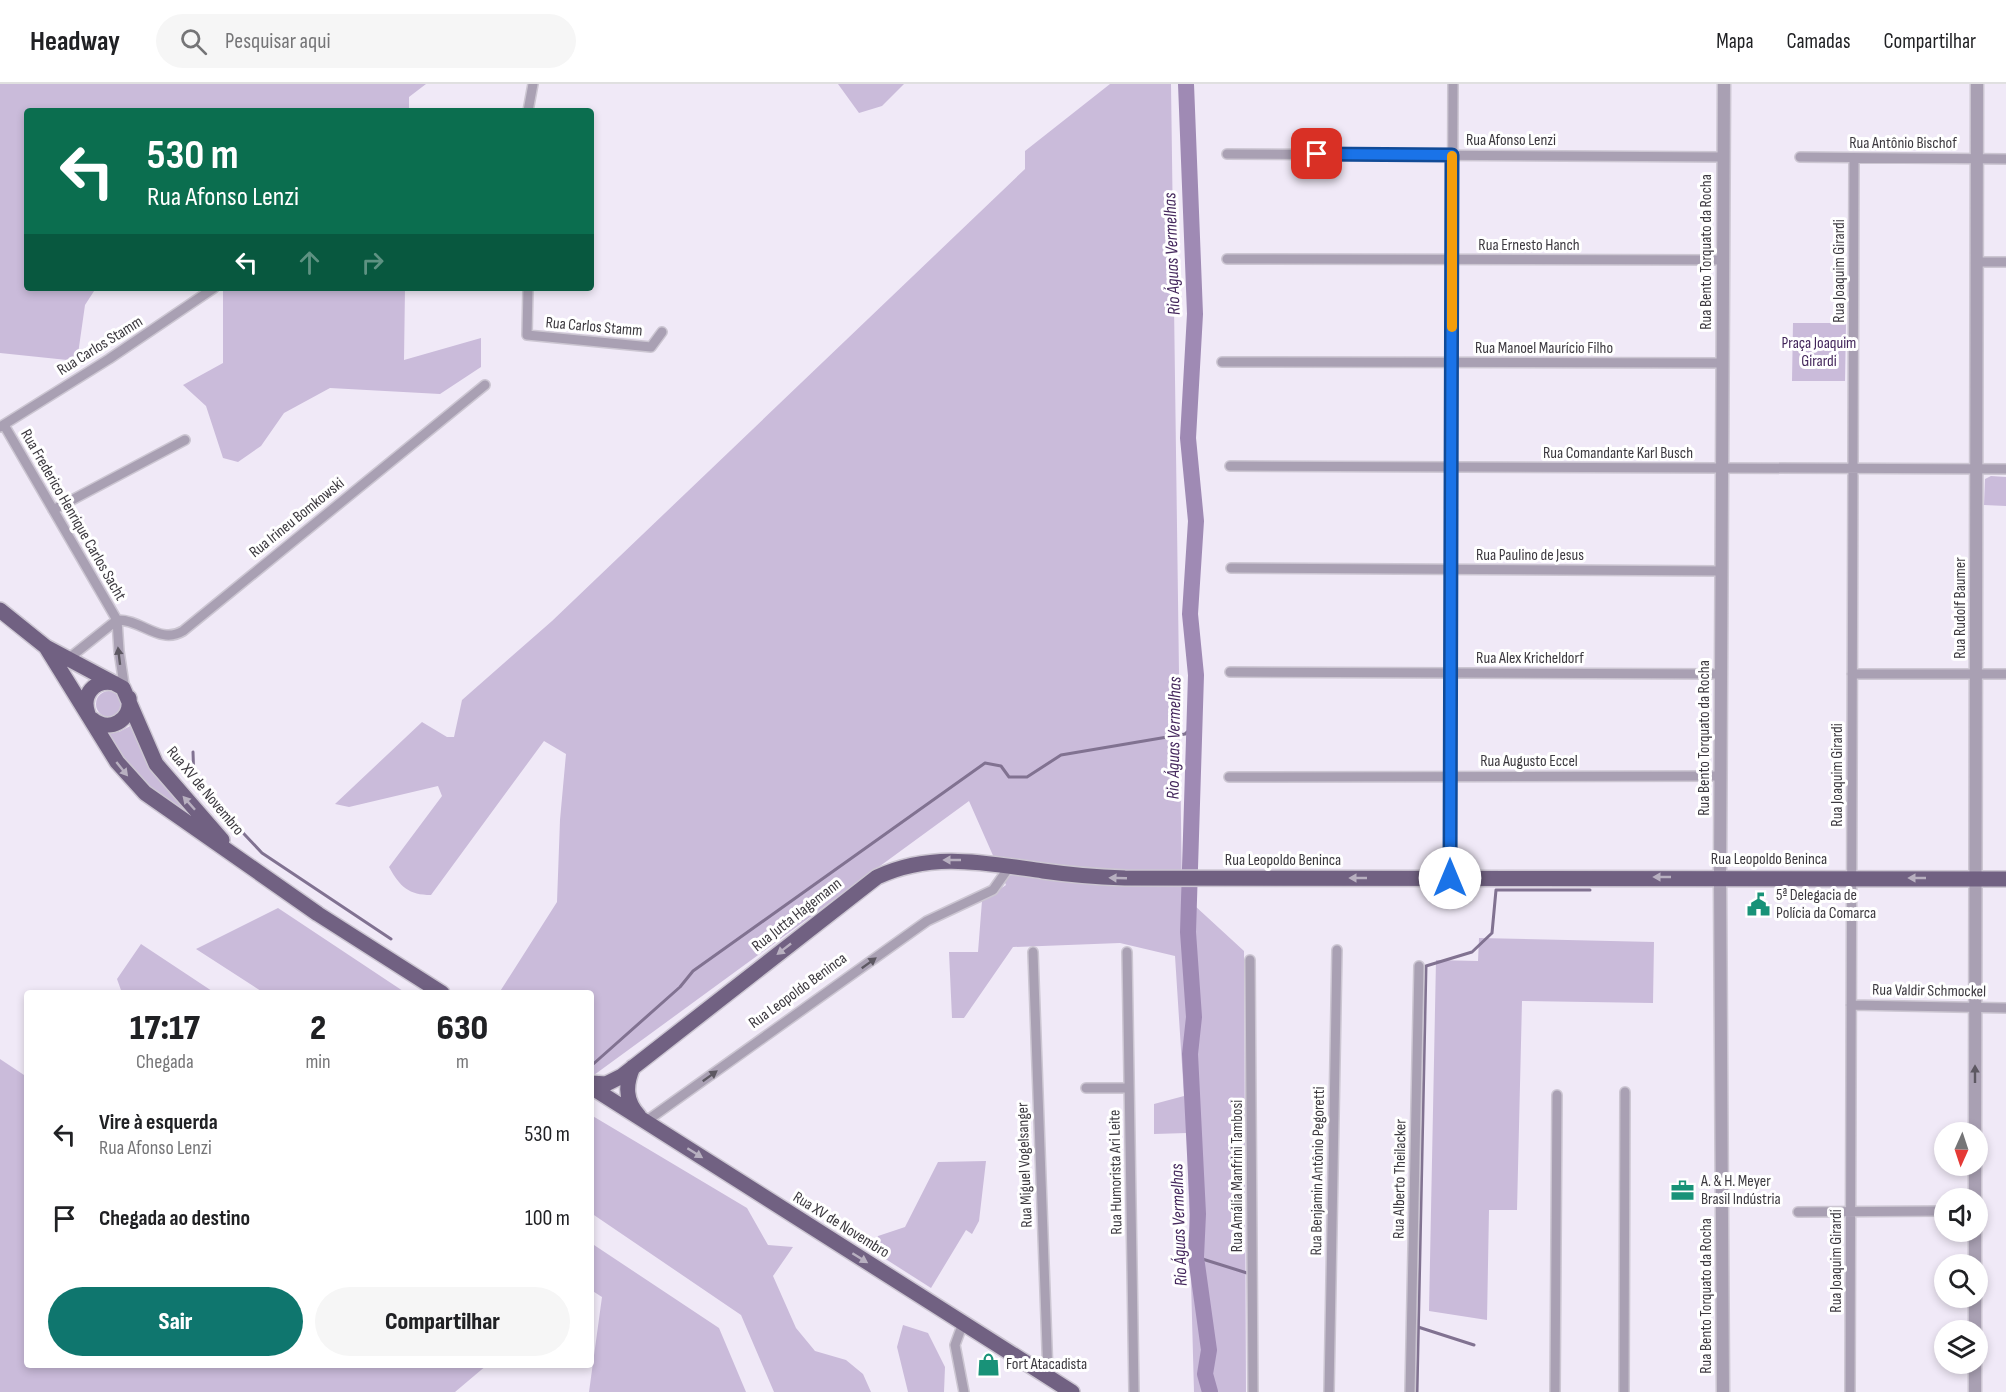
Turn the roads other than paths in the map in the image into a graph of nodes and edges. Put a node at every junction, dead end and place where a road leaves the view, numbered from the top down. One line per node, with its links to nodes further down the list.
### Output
1 (533, 84): 5 (street)
2 (1452, 84): 7 (street)
3 (1724, 84): 8 (street, Rua Bento Torquato da Rocha)
4 (1977, 84): 11 (street, Rua Rudolf Baumer)
5 (529, 108)
6 (1227, 153): 7 (street, Rua Afonso Lenzi)
7 (1452, 155): 8 (street, Rua Afonso Lenzi); 14 (street)
8 (1723, 157): 15 (street, Rua Bento Torquato da Rocha)
9 (1800, 157): 10 (street, Rua Antônio Bischof)
10 (1854, 158): 11 (street, Rua Antônio Bischof); 30 (street, Rua Joaquim Girardi)
11 (1977, 159): 12 (street, Rua Antônio Bischof); 16 (street, Rua Rudolf Baumer)
12 (2006, 159)
13 (1227, 260): 14 (street, Rua Ernesto Hanch)
14 (1452, 260): 15 (street, Rua Ernesto Hanch); 22 (street)
15 (1723, 260): 23 (street, Rua Bento Torquato da Rocha)
16 (1977, 262): 17 (street); 31 (street, Rua Rudolf Baumer)
17 (2006, 262)
18 (210, 291): 25 (street, Rua Carlos Stamm)
19 (528, 291): 20 (street, Rua Carlos Stamm)
20 (662, 332)
21 (1222, 362): 22 (street, Rua Manoel Maurício Filho)
22 (1452, 363): 23 (street, Rua Manoel Maurício Filho); 28 (street)
23 (1722, 363): 29 (street, Rua Bento Torquato da Rocha)
24 (485, 385): 38 (street, Rua Irineu Bomkowski)
25 (2, 426): 33 (street, Rua Frederico Henrique Carlos Sacht)
26 (185, 440): 33 (street)
27 (1230, 466): 28 (street, Rua Comandante Karl Busch)
28 (1452, 467): 29 (street, Rua Comandante Karl Busch); 35 (street)
29 (1722, 468): 30 (street, Rua Comandante Karl Busch); 36 (street, Rua Bento Torquato da Rocha)
30 (1853, 469): 31 (street, Rua Comandante Karl Busch); 44 (street, Rua Joaquim Girardi)
31 (1977, 469): 32 (street, Rua Comandante Karl Busch); 45 (street, Rua Rudolf Baumer)
32 (2006, 469)
33 (53, 510): 38 (street, Rua Frederico Henrique Carlos Sacht)
34 (1231, 568): 35 (street, Rua Paulino de Jesus)
35 (1451, 569): 36 (street, Rua Paulino de Jesus); 42 (street)
36 (1722, 571): 43 (street, Rua Bento Torquato da Rocha)
37 (0, 610): 39 (main road, Rua XV de Novembro)
38 (117, 620): 40 (street); 47 (street, one-way to 38)
39 (46, 647): 40 (main road, Rua XV de Novembro); 48 (main road, Rua XV de Novembro)
40 (68, 659): 47 (main road, Rua XV de Novembro)
41 (1230, 672): 42 (street, Rua Alex Kricheldorf)
42 (1451, 673): 43 (street, Rua Alex Kricheldorf); 51 (street)
43 (1721, 674): 49 (street, Rua Bento Torquato da Rocha)
44 (1852, 674): 45 (street); 56 (street, Rua Joaquim Girardi)
45 (1976, 674): 46 (street); 57 (street, Rua Rudolf Baumer)
46 (2006, 674)
47 (123, 691): 48 (main road); 48 (main road); 52 (main road, Rua XV de Novembro, one-way to 47)
48 (90, 717): 52 (main road, Rua XV de Novembro, one-way to 52)
49 (1721, 776): 51 (street, Rua Augusto Eccel); 54 (street, Rua Bento Torquato da Rocha)
50 (1229, 777): 51 (street, Rua Augusto Eccel)
51 (1451, 777): 55 (street)
52 (242, 862): 64 (main road, Rua XV de Novembro)
53 (1010, 866): 55 (main road, Rua Leopoldo Beninca, one-way to 53); 68 (main road, Rua Jutta Hagemann, one-way to 68); 75 (street, Rua Leopoldo Beninca, one-way to 53)
54 (1720, 877): 55 (main road, Rua Leopoldo Beninca, one-way to 55); 56 (main road, Rua Leopoldo Beninca); 91 (street, Rua Bento Torquato da Rocha)
55 (1450, 878)
56 (1852, 878): 57 (main road, Rua Leopoldo Beninca, one-way to 56); 65 (street, Rua Joaquim Girardi)
57 (1976, 879): 58 (main road, Rua Leopoldo Beninca); 66 (street, Rua Rudolf Baumer)
58 (2006, 879)
59 (1337, 950): 87 (street, Rua Benjamin Antônio Pegoretti)
60 (1033, 952): 82 (street, Rua Miguel Vogelsanger)
61 (1127, 952): 72 (street, Rua Humorista Ari Leite)
62 (1250, 960): 86 (street, Rua Amália Manfrini Tambosi)
63 (1419, 966): 88 (street, Rua Alberto Theilacker)
64 (437, 990)
65 (1851, 1005): 66 (street, Rua Valdir Schmockel); 79 (street, Rua Joaquim Girardi)
66 (1975, 1008): 67 (street, Rua Valdir Schmockel); 76 (street, Rua Rudolf Baumer, one-way to 66)
67 (2006, 1008)
68 (633, 1067): 69 (main road, Rua Jutta Hagemann); 75 (main road)
69 (594, 1085)
70 (594, 1087): 75 (main road, Rua XV de Novembro)
71 (1086, 1088): 72 (street)
72 (1130, 1088): 85 (street, Rua Humorista Ari Leite)
73 (1625, 1092): 90 (street)
74 (1557, 1095): 89 (street)
75 (645, 1122): 80 (main road, Rua XV de Novembro, one-way to 80)
76 (1975, 1122)
77 (1934, 1211): 79 (street)
78 (1798, 1212): 79 (street)
79 (1851, 1212): 92 (street, Rua Joaquim Girardi)
80 (963, 1323): 82 (main road, Rua XV de Novembro); 83 (street)
81 (1975, 1374): 93 (street)
82 (1048, 1376): 84 (main road, Rua XV de Novembro)
83 (964, 1392)
84 (1072, 1392)
85 (1134, 1392)
86 (1253, 1392)
87 (1329, 1392)
88 (1410, 1392)
89 (1555, 1392)
90 (1624, 1392)
91 (1723, 1392)
92 (1850, 1392)
93 (1975, 1392)

